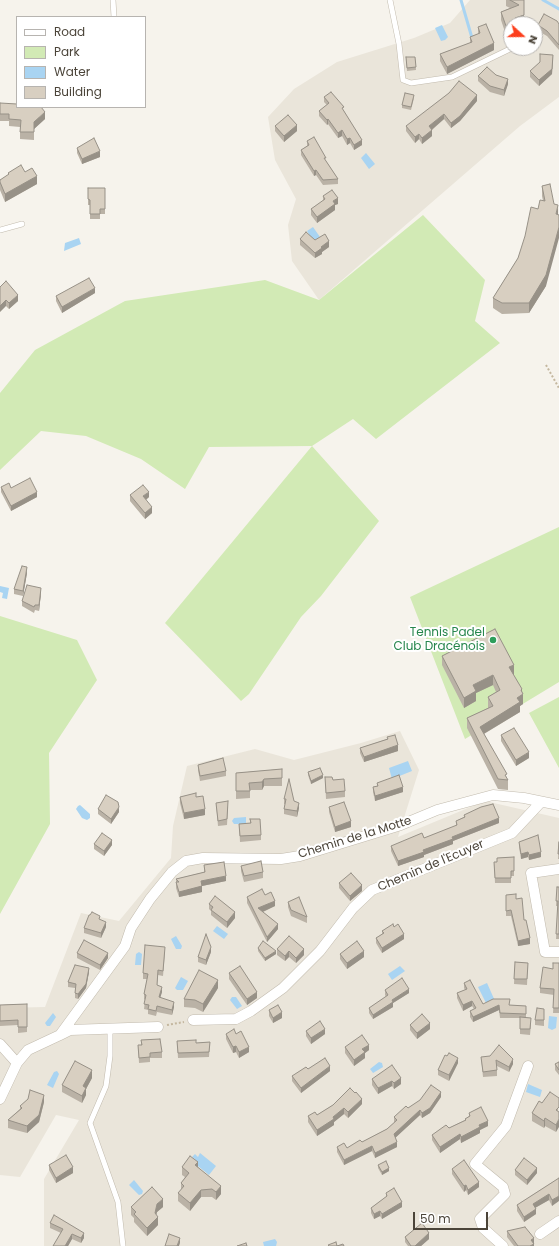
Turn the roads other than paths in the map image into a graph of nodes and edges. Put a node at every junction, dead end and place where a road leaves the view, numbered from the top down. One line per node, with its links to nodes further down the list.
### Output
1 (114, 0): 3 (lane)
2 (390, 0): 4 (lane)
3 (114, 16)
4 (503, 52)
5 (22, 224): 6 (lane)
6 (0, 230)
7 (541, 802): 8 (street, Chemin de la Motte); 11 (street, Chemin de l'Ecuyer); 14 (street, Chemin de la Motte)
8 (559, 805)
9 (559, 869): 10 (street)
10 (559, 952)
11 (193, 1020)
12 (158, 1027): 13 (street)
13 (110, 1029): 14 (street); 21 (lane)
14 (60, 1035): 16 (street)
15 (0, 1044): 16 (street)
16 (17, 1063): 18 (street)
17 (528, 1066): 22 (street)
18 (0, 1099)
19 (559, 1220): 20 (street)
20 (540, 1234)
21 (123, 1246)
22 (503, 1246)

